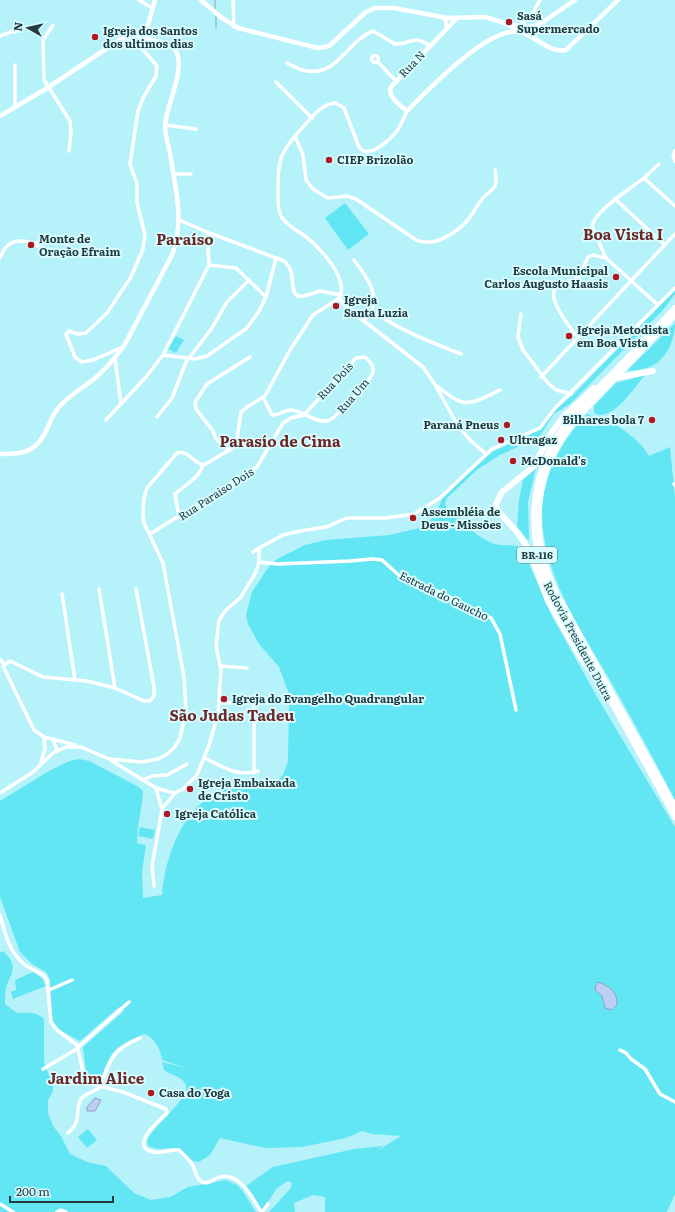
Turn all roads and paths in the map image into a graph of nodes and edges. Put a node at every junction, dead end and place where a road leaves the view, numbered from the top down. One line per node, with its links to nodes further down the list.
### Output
1 (139, 0): 8 (street)
2 (155, 0): 8 (street)
3 (201, 0): 10 (street)
4 (233, 0): 9 (street)
5 (540, 0): 14 (street)
6 (575, 0): 19 (street)
7 (618, 0): 22 (street)
8 (152, 8): 26 (street)
9 (233, 11): 10 (street); 17 (street)
10 (222, 18): 17 (street)
11 (443, 18): 12 (street); 17 (street); 21 (street)
12 (457, 18): 13 (street); 21 (street, Rua N)
13 (499, 20): 15 (street); 18 (street)
14 (527, 21): 18 (street); 19 (street)
15 (504, 24): 18 (street); 23 (street)
16 (53, 25): 34 (street)
17 (234, 26)
18 (518, 27): 19 (street); 22 (street); 23 (street)
19 (528, 27): 22 (street)
20 (14, 30): 24 (street)
21 (446, 31): 28 (street, Rua N)
22 (525, 33): 23 (street)
23 (503, 34): 36 (street)
24 (0, 36)
25 (133, 38): 26 (street); 27 (street); 34 (street)
26 (144, 39): 27 (street); 39 (street)
27 (141, 46): 74 (street)
28 (430, 46): 30 (street); 32 (street, Rua N)
29 (377, 61): 32 (street)
30 (287, 63)
31 (15, 65): 35 (street)
32 (396, 80): 36 (street, Rua N)
33 (276, 82): 38 (street)
34 (47, 87): 35 (street); 42 (street)
35 (15, 106): 37 (street)
36 (407, 111): 38 (street)
37 (0, 116)
38 (312, 118): 41 (street)
39 (165, 125): 40 (street); 47 (street)
40 (196, 129)
41 (295, 136): 46 (street); 65 (street)
42 (69, 151)
43 (675, 151): 44 (street)
44 (674, 160)
45 (659, 164): 49 (street)
46 (495, 170)
47 (173, 174): 48 (street); 52 (street)
48 (191, 174)
49 (644, 178): 50 (street); 51 (street)
50 (616, 200): 56 (street); 59 (street)
51 (675, 206)
52 (179, 220): 53 (street); 74 (street)
53 (207, 232): 58 (street); 61 (street)
54 (675, 234): 56 (street)
55 (36, 243): 57 (street)
56 (664, 244): 63 (street)
57 (0, 258)
58 (276, 258): 65 (street); 66 (street)
59 (606, 258): 63 (street); 73 (street)
60 (354, 260): 69 (street)
61 (209, 265): 62 (street); 77 (street)
62 (249, 280): 66 (street); 80 (street)
63 (632, 280): 67 (street); 73 (street)
64 (675, 288): 67 (street)
65 (340, 296): 72 (street); 88 (street)
66 (266, 297): 80 (street)
67 (658, 305): 87 (street)
68 (675, 308): 75 (highway, Rodovia Presidente Dutra / BR-116)
69 (372, 311): 72 (street); 76 (street)
70 (521, 314): 83 (street)
71 (675, 315): 84 (highway, Rodovia Presidente Dutra / BR-116)
72 (364, 321): 85 (street)
73 (577, 337): 83 (street)
74 (124, 346): 79 (street)
75 (634, 352): 110 (highway, Rodovia Presidente Dutra / BR-116); 110 (highway)
76 (461, 354)
77 (163, 355): 80 (street); 89 (street)
78 (250, 357): 93 (street)
79 (115, 358): 89 (street); 94 (street)
80 (189, 358): 91 (street)
81 (370, 361): 90 (street, Rua Dois); 90 (street, Rua Um)
82 (654, 370): 84 (highway)
83 (541, 377): 87 (street)
84 (615, 378): 130 (highway, Rodovia Presidente Dutra / BR-116)
85 (434, 383): 86 (street); 95 (street)
86 (500, 390)
87 (571, 394): 95 (street)
88 (263, 397): 90 (street, Rua Um); 93 (street)
89 (121, 404): 92 (street)
90 (304, 415): 97 (street, Rua Paraiso Dois)
91 (157, 417)
92 (106, 420)
93 (229, 451): 96 (street)
94 (0, 454)
95 (486, 454): 99 (street)
96 (203, 465): 97 (street); 98 (street)
97 (179, 517): 98 (street, Rua Paraiso Dois)
98 (150, 534): 123 (street)
99 (259, 548): 100 (street); 101 (street)
100 (253, 552)
101 (259, 562): 107 (street); 115 (street, Estrada do Gaucho)
102 (136, 589): 111 (street)
103 (99, 590): 111 (street)
104 (62, 594): 109 (street)
105 (0, 659): 106 (street)
106 (4, 664): 109 (street); 116 (street)
107 (220, 666): 108 (street); 112 (street)
108 (247, 668)
109 (75, 680): 111 (street)
110 (603, 687): 132 (highway, Rodovia Presidente Dutra / BR-116)
111 (114, 688)
112 (219, 703): 114 (street); 122 (street)
113 (270, 703): 114 (street)
114 (254, 704): 122 (street)
115 (516, 710)
116 (44, 737): 117 (street); 119 (street)
117 (53, 739): 118 (street); 120 (street)
118 (76, 746): 120 (street); 123 (street)
119 (45, 749): 121 (street); 125 (street)
120 (57, 750): 121 (street)
121 (50, 755): 125 (street)
122 (205, 758): 129 (street)
123 (109, 759): 126 (street)
124 (187, 764): 126 (street)
125 (40, 765): 128 (street)
126 (143, 780): 127 (street)
127 (156, 788): 129 (street); 131 (street)
128 (0, 793)
129 (176, 793): 131 (street)
130 (675, 807)
131 (162, 810): 133 (street)
132 (675, 817)
133 (154, 886)
134 (0, 915): 136 (street)
135 (72, 980): 136 (street)
136 (49, 990): 139 (street)
137 (129, 1002): 139 (street)
138 (140, 1038): 142 (street)
139 (79, 1048): 141 (street); 142 (street)
140 (620, 1050): 143 (street)
141 (43, 1069)
142 (100, 1087): 144 (street); 150 (street)
143 (675, 1102)
144 (68, 1132)
145 (0, 1204): 147 (street)
146 (268, 1204): 150 (street)
147 (13, 1212)
148 (57, 1212): 149 (street)
149 (66, 1212)
150 (262, 1212)

